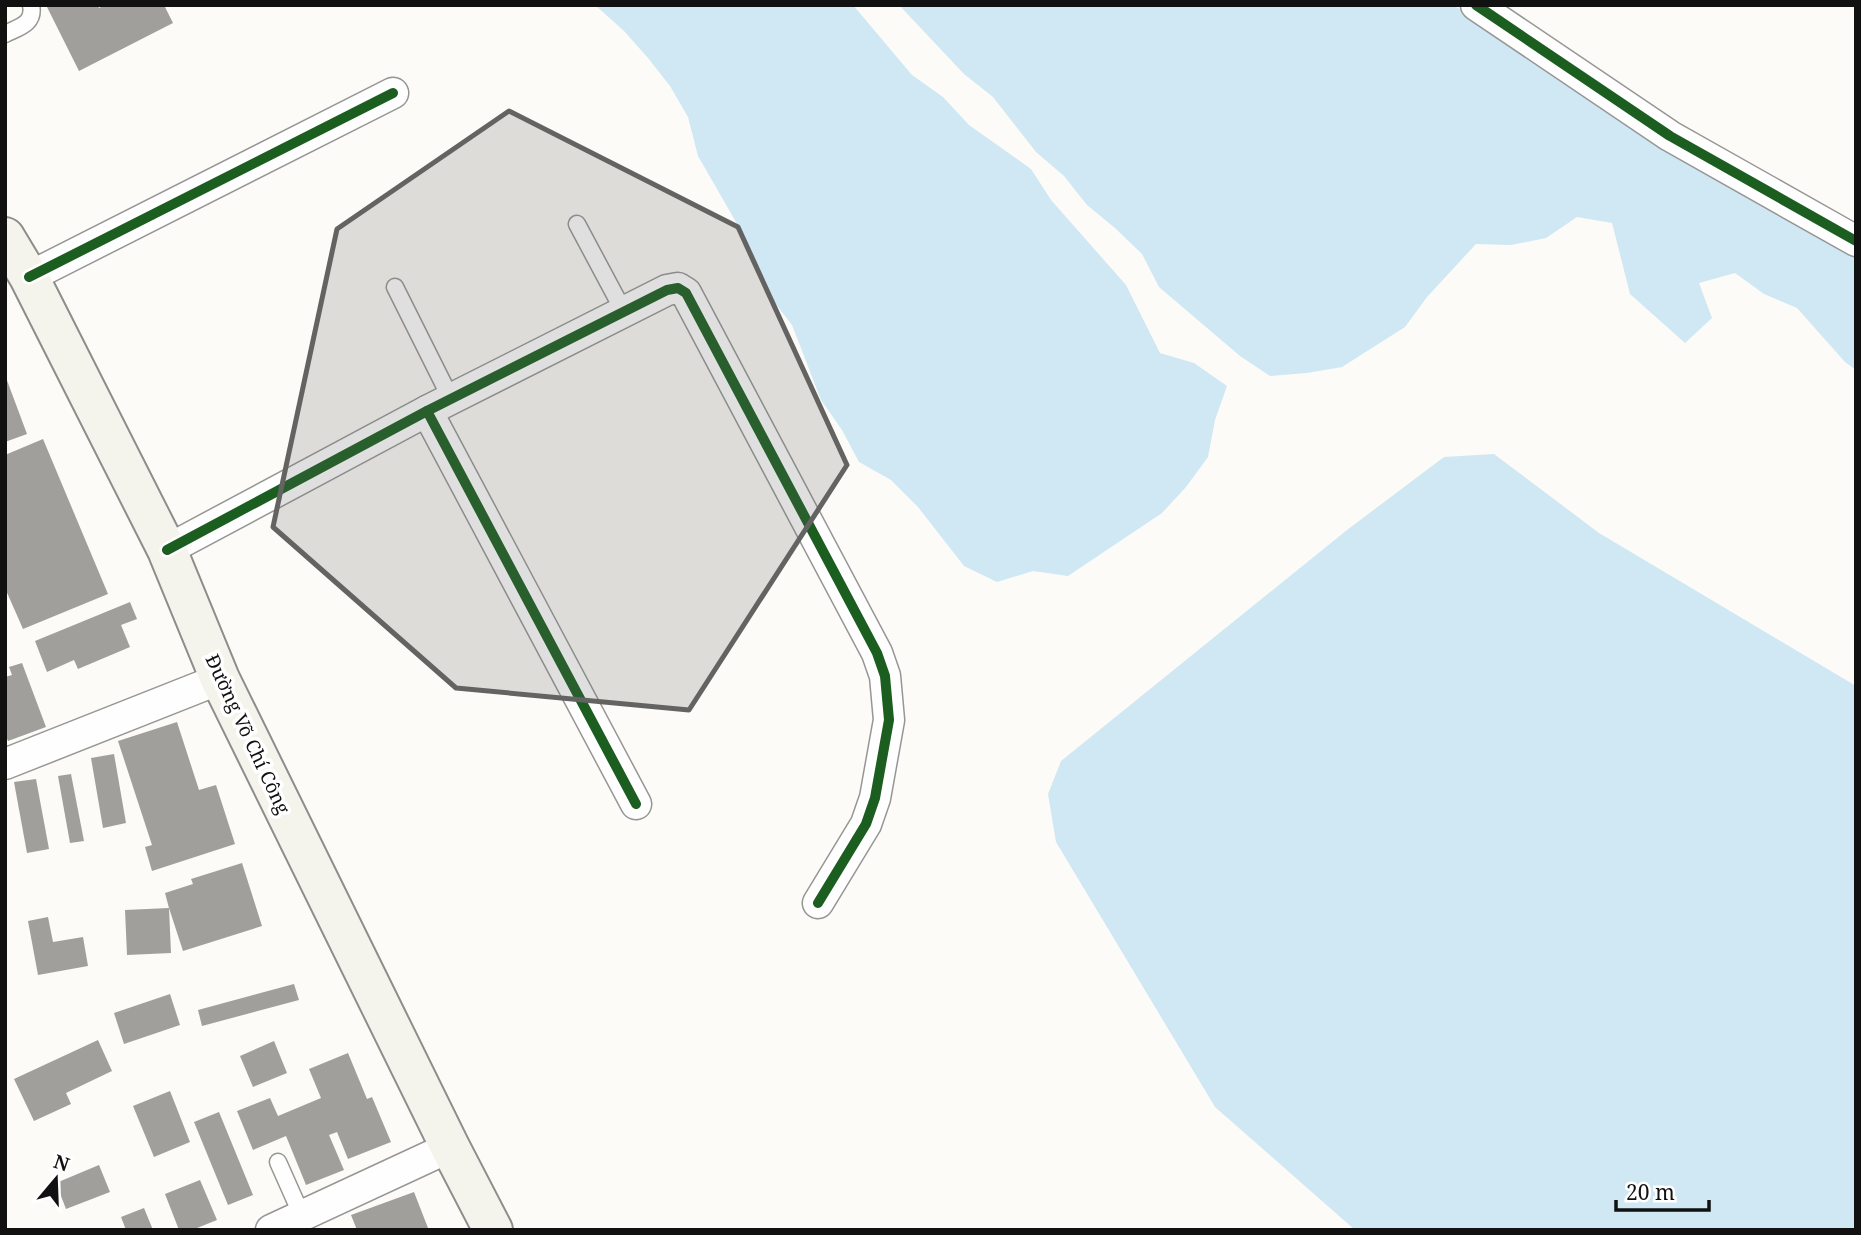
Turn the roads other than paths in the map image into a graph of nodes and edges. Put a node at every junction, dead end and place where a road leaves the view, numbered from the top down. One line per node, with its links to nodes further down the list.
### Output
1 (31, 5): 3 (lane)
2 (1476, 5): 7 (street)
3 (5, 34)
4 (393, 93): 8 (street)
5 (577, 224): 10 (lane)
6 (5, 237): 8 (main road, Đường Võ Chí Công)
7 (1856, 241)
8 (29, 277): 12 (main road, Đường Võ Chí Công)
9 (395, 287): 11 (lane)
10 (624, 312): 11 (street); 16 (street)
11 (439, 405): 12 (street); 15 (street)
12 (167, 550): 13 (main road, Đường Võ Chí Công)
13 (220, 679): 14 (street); 17 (main road, Đường Võ Chí Công)
14 (5, 764)
15 (636, 804)
16 (818, 902)
17 (450, 1147): 19 (street); 21 (main road, Đường Võ Chí Công)
18 (278, 1162): 19 (lane)
19 (302, 1216): 20 (street)
20 (271, 1230)
21 (493, 1230)

